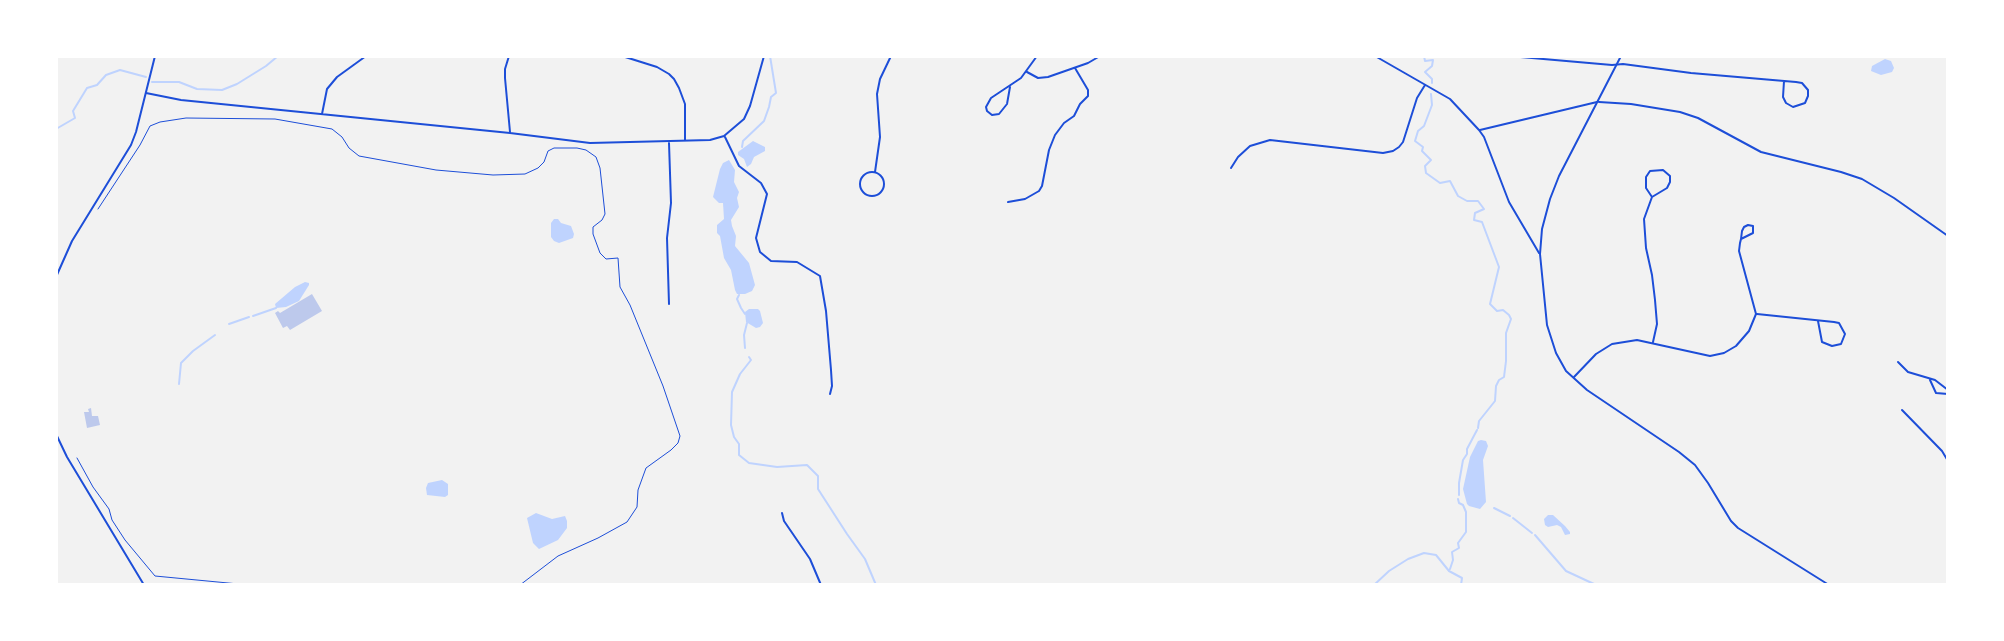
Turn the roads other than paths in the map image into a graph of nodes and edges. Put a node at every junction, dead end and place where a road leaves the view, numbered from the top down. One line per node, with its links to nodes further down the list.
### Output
1 (155, 56): 18 (street)
2 (366, 56): 20 (street)
3 (509, 56): 22 (street)
4 (622, 56): 24 (street)
5 (764, 56): 23 (street)
6 (891, 56): 27 (street)
7 (1037, 56): 14 (street)
8 (1100, 56): 13 (street)
9 (1375, 56): 16 (street)
10 (1509, 56): 12 (street)
11 (1621, 56): 12 (street)
12 (1617, 64): 15 (street); 19 (street)
13 (1075, 68): 14 (street); 29 (street)
14 (1026, 71): 17 (street)
15 (1784, 81): 15 (street)
16 (1425, 84): 21 (street); 26 (street)
17 (1010, 87): 17 (street)
18 (146, 93): 20 (street); 33 (street)
19 (1598, 102): 21 (street); 30 (street); 32 (street)
20 (321, 115): 22 (street)
21 (1479, 130): 32 (street)
22 (510, 133): 25 (street)
23 (724, 136): 24 (street); 42 (street)
24 (685, 141): 25 (street)
25 (668, 142): 34 (street)
26 (1231, 168)
27 (875, 172): 27 (street)
28 (1651, 197): 28 (street); 37 (street)
29 (1008, 202)
30 (1948, 236)
31 (1741, 239): 35 (street)
32 (1540, 254): 39 (street)
33 (56, 276)
34 (669, 304)
35 (1756, 314): 36 (street); 37 (street)
36 (1818, 321): 36 (street)
37 (1653, 343): 39 (street)
38 (1898, 362): 40 (street)
39 (1573, 378): 49 (street)
40 (1929, 379): 41 (street); 41 (street)
41 (1948, 392)
42 (830, 394)
43 (1902, 410): 45 (street)
44 (56, 434): 47 (street)
45 (1948, 461)
46 (782, 513): 48 (street)
47 (144, 585)
48 (821, 585)
49 (1829, 585)

